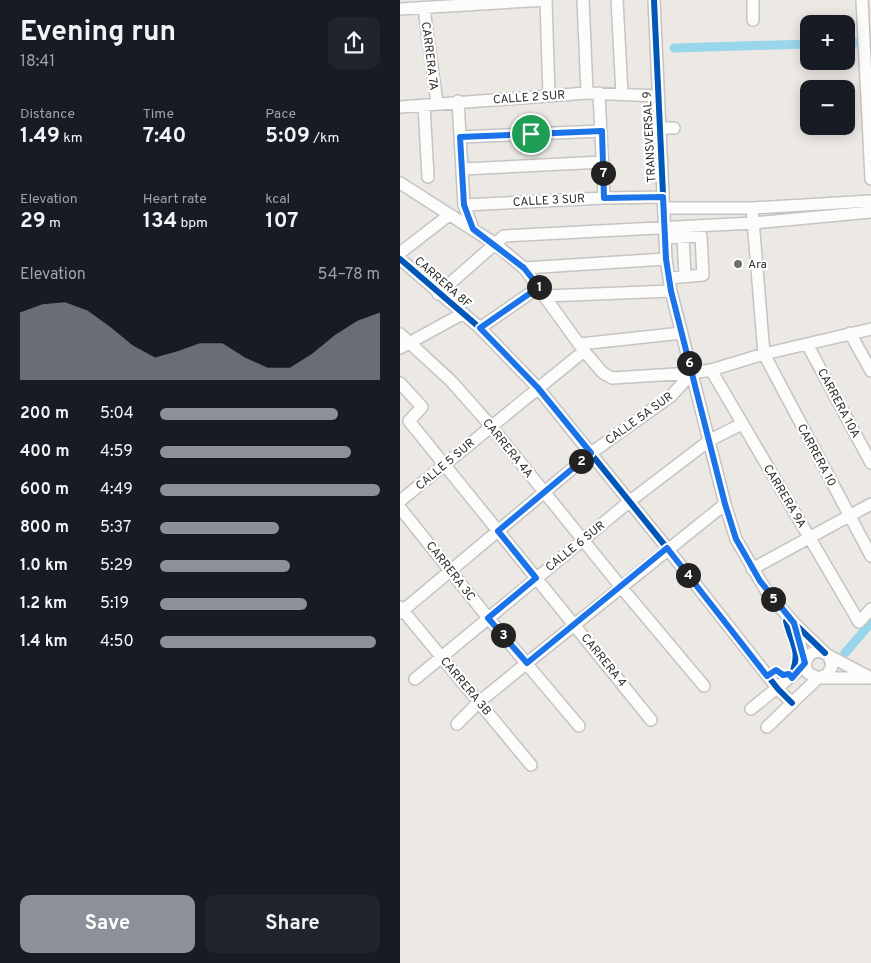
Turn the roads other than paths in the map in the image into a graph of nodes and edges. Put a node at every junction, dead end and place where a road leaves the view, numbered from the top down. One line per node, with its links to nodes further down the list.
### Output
1 (546, 0): 7 (street); 17 (street)
2 (583, 0): 14 (street)
3 (617, 0): 16 (street)
4 (654, 0): 18 (street, TRANSVERSAL 9)
5 (753, 0): 12 (street)
6 (862, 0): 13 (street)
7 (515, 1): 8 (street)
8 (481, 2): 9 (street)
9 (448, 3): 10 (street)
10 (417, 6): 11 (street); 22 (street, CARRERA 7A)
11 (400, 9)
12 (753, 20)
13 (866, 52): 31 (street)
14 (587, 93): 15 (street, CALLE 2 SUR); 17 (street, CALLE 2 SUR)
15 (599, 93): 16 (street, CALLE 2 SUR); 26 (street)
16 (622, 94): 18 (street, CALLE 2 SUR)
17 (549, 96): 20 (street, CALLE 2 SUR)
18 (658, 96): 24 (street, TRANSVERSAL 9)
19 (400, 98): 23 (street)
20 (458, 101): 22 (street, CALLE 2 SUR); 27 (street)
21 (424, 104): 22 (street, CALLE 2 SUR); 23 (street, CALLE 2 SUR); 30 (street, CARRERA 7A)
22 (436, 104)
23 (400, 107)
24 (659, 128): 25 (street); 35 (street, TRANSVERSAL 9)
25 (674, 128)
26 (602, 131): 27 (street); 28 (street)
27 (460, 137): 29 (street)
28 (603, 162): 29 (street); 33 (street)
29 (463, 169): 36 (street)
30 (428, 177)
31 (871, 179)
32 (400, 183): 39 (street)
33 (604, 198): 35 (street, CALLE 3 SUR); 36 (street, CALLE 3 SUR)
34 (871, 201): 37 (street, CALLE 3 SUR)
35 (664, 203): 37 (street, CALLE 3 SUR); 42 (street, TRANSVERSAL 9)
36 (464, 205): 41 (street)
37 (752, 208): 40 (street)
38 (871, 212): 40 (street)
39 (449, 215): 41 (street); 45 (street)
40 (753, 223): 42 (street); 62 (street)
41 (473, 229): 44 (street)
42 (664, 233): 43 (street); 44 (street); 47 (street, TRANSVERSAL 9)
43 (683, 238): 49 (street); 49 (street)
44 (494, 243): 48 (street); 53 (street)
45 (400, 253)
46 (400, 259): 53 (street, CARRERA 8F)
47 (666, 259): 48 (street); 50 (street, TRANSVERSAL 9)
48 (524, 268): 51 (street)
49 (685, 276): 50 (street)
50 (669, 278): 52 (street, TRANSVERSAL 9)
51 (542, 291): 52 (street); 55 (street); 61 (street)
52 (671, 291): 57 (street, TRANSVERSAL 9)
53 (438, 294): 54 (street, CARRERA 8F)
54 (462, 314): 55 (street, CARRERA 8F); 59 (street)
55 (480, 328): 67 (street, CARRERA 8F)
56 (871, 329): 58 (street)
57 (682, 333): 61 (street); 65 (street, TRANSVERSAL 9)
58 (850, 333): 60 (street); 64 (street)
59 (403, 342): 69 (street, CARRERA 4A)
60 (808, 344): 62 (street); 72 (street, CARRERA 10A)
61 (582, 348): 65 (street); 67 (street, CALLE 5 SUR)
62 (764, 354): 63 (street); 80 (street, CARRERA 10)
63 (711, 370): 65 (street); 68 (street, CARRERA 9A)
64 (871, 371)
65 (692, 373): 70 (street, TRANSVERSAL 9); 71 (street, CALLE 5A SUR)
66 (400, 382): 73 (street, CARRERA 4)
67 (538, 388): 69 (street, CALLE 5 SUR); 71 (street, CARRERA 8F)
68 (742, 424): 70 (street, CALLE 6 SUR); 82 (street, CARRERA 9A)
69 (490, 426): 73 (street, CALLE 5 SUR); 74 (street, CARRERA 4A)
70 (710, 440): 76 (street, CALLE 6 SUR); 77 (street, TRANSVERSAL 9)
71 (591, 453): 74 (street, CALLE 5A SUR); 76 (street, CARRERA 8F)
72 (871, 463)
73 (444, 465): 75 (street, CALLE 5 SUR); 81 (street, CARRERA 4)
74 (544, 492): 81 (street, CALLE 5A SUR); 83 (street, CARRERA 4A)
75 (400, 501)
76 (630, 501): 83 (street, CALLE 6 SUR); 84 (street, CARRERA 8F)
77 (725, 504): 84 (street); 86 (street, TRANSVERSAL 9)
78 (871, 504): 80 (street)
79 (400, 508): 87 (street, CARRERA 3C)
80 (849, 516): 82 (street); 85 (street, CARRERA 10)
81 (498, 531): 87 (street, CALLE 5A SUR); 88 (street, CARRERA 4)
82 (811, 538): 86 (street); 90 (street, CARRERA 9A)
83 (583, 539): 88 (street, CALLE 6 SUR); 89 (street, CARRERA 4A)
84 (667, 548): 89 (street); 103 (street, CARRERA 8F)
85 (871, 556)
86 (752, 569): 93 (street, TRANSVERSAL 9)
87 (452, 571): 91 (street, CALLE 5A SUR); 92 (street, CARRERA 3C)
88 (536, 578): 92 (street, CALLE 6 SUR); 94 (street, CARRERA 4)
89 (621, 588): 94 (street); 102 (street, CARRERA 4A)
90 (871, 609)
91 (401, 610): 96 (street, CARRERA 3B)
92 (488, 618): 96 (street, CALLE 6 SUR); 97 (street, CARRERA 3C)
93 (794, 623): 95 (street, TRANSVERSAL 9); 98 (street, TRANSVERSAL 9)
94 (575, 624): 97 (street); 107 (street, CARRERA 4)
95 (827, 654): 98 (street); 100 (street); 101 (street, TRANSVERSAL 9)
96 (440, 656): 99 (street, CALLE 6 SUR); 104 (street, CARRERA 3B)
97 (527, 663): 104 (street); 109 (street, CARRERA 3C)
98 (805, 664): 100 (street); 103 (street)
99 (415, 678)
100 (820, 678): 101 (street, TRANSVERSAL 9); 105 (street)
101 (871, 678)
102 (704, 686)
103 (778, 689): 105 (street, CARRERA 8F); 106 (street)
104 (479, 702): 108 (street); 111 (street, CARRERA 3B)
105 (792, 704): 110 (street)
106 (751, 709)
107 (651, 720)
108 (457, 724)
109 (580, 726)
110 (767, 727)
111 (531, 765)

